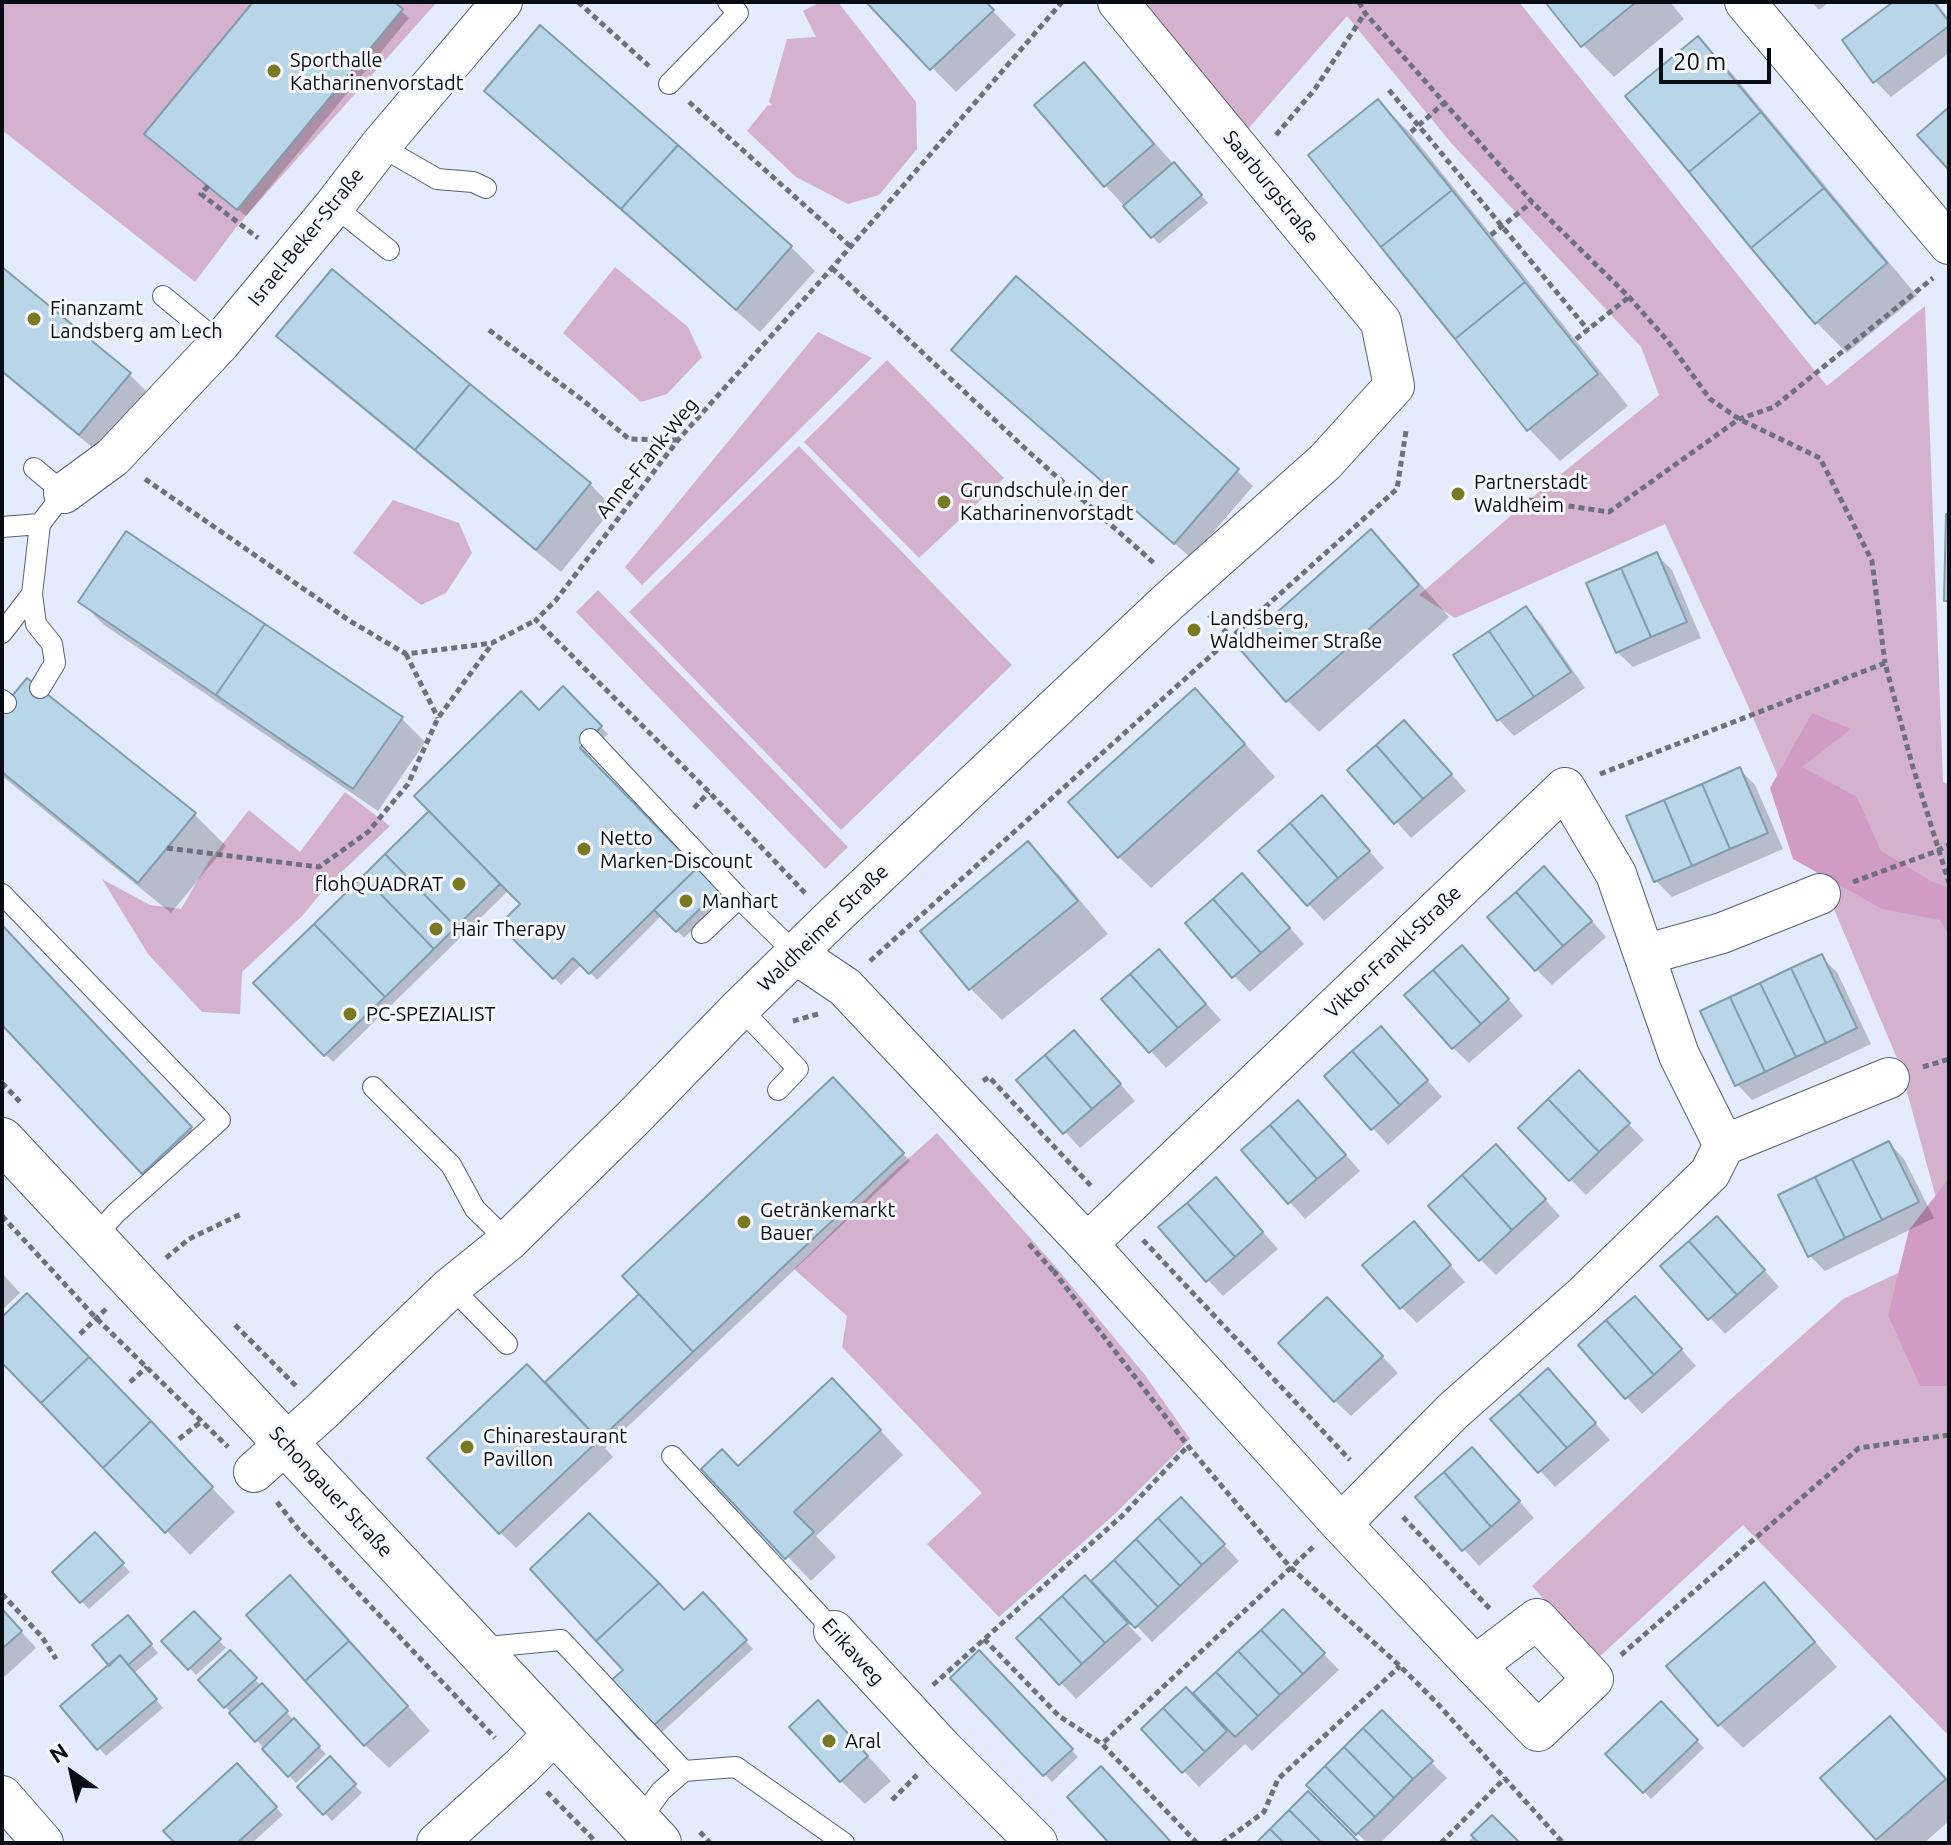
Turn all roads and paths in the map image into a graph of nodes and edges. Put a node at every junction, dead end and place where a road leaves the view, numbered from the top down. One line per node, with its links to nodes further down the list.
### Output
1 (578, 2): 9 (path)
2 (728, 2): 9 (lane)
3 (1062, 2): 22 (path, Anne-Frank-Weg)
4 (1118, 2): 15 (street, Saarburgstraße)
5 (1359, 2): 8 (path)
6 (1745, 2): 25 (street)
7 (498, 3): 14 (street, Israel-Beker-Straße)
8 (1365, 13): 11 (path); 15 (path)
9 (669, 84): 22 (path)
10 (1389, 90): 12 (path)
11 (1444, 103): 12 (path); 18 (path)
12 (1419, 125): 13 (path); 20 (path)
13 (1411, 132)
14 (380, 146): 17 (lane); 19 (street, Israel-Beker-Straße)
15 (1247, 157): 33 (street, Saarburgstraße)
16 (208, 186): 24 (path)
17 (486, 188)
18 (1532, 202): 20 (path); 28 (path)
19 (334, 206): 23 (lane); 24 (street, Israel-Beker-Straße)
20 (1503, 226): 21 (path); 30 (path)
21 (1491, 235)
22 (850, 246): 26 (path, Anne-Frank-Weg)
23 (389, 250)
24 (288, 259): 32 (street, Israel-Beker-Straße)
25 (1943, 259): 34 (path)
26 (832, 268): 36 (path, Anne-Frank-Weg); 43 (path)
27 (163, 296): 32 (lane)
28 (1629, 297): 30 (path); 34 (path)
29 (489, 330): 36 (path)
30 (1588, 330): 31 (path)
31 (1576, 339)
32 (220, 343): 37 (street, Israel-Beker-Straße)
33 (1394, 386): 61 (street, Waldheimer Straße)
34 (1739, 419): 40 (path); 49 (path)
35 (1406, 427): 65 (path)
36 (678, 440): 45 (path, Anne-Frank-Weg)
37 (113, 457): 39 (street, Israel-Beker-Straße); 48 (path)
38 (34, 468): 39 (lane)
39 (64, 493): 41 (lane)
40 (1529, 500)
41 (40, 524): 42 (lane); 44 (lane)
42 (2, 527)
43 (1151, 560)
44 (32, 594): 46 (lane); 50 (lane)
45 (536, 620): 47 (path, Anne-Frank-Weg); 61 (path)
46 (2, 633)
47 (492, 643): 48 (path); 51 (path)
48 (406, 654): 51 (path)
49 (1885, 663): 53 (path); 56 (path)
50 (40, 688)
51 (438, 718): 55 (path)
52 (590, 739): 60 (lane)
53 (1565, 788): 64 (street); 73 (street, Viktor-Frankl-Straße)
54 (1949, 845): 56 (path)
55 (167, 848)
56 (1937, 851): 57 (path); 59 (path)
57 (1949, 883)
58 (2, 894): 75 (lane)
59 (1820, 894): 64 (street)
60 (739, 898): 62 (lane); 63 (lane)
61 (830, 920): 63 (street, Waldheimer Straße)
62 (702, 933)
63 (796, 954): 66 (street, Waldheimer Straße); 77 (street)
64 (1644, 955): 72 (street)
65 (865, 965)
66 (740, 1008): 70 (lane); 76 (street, Waldheimer Straße)
67 (1889, 1078): 72 (street)
68 (373, 1087): 76 (lane)
69 (975, 1087): 73 (path)
70 (778, 1090)
71 (2, 1140): 75 (main road, Schongauer Straße)
72 (1724, 1145): 91 (street)
73 (1118, 1214): 77 (street, Viktor-Frankl-Straße); 91 (path)
74 (2, 1216): 79 (path)
75 (94, 1238): 87 (main road, Schongauer Straße)
76 (508, 1241): 78 (street, Waldheimer Straße)
77 (1087, 1244): 88 (path); 92 (street)
78 (451, 1287): 81 (lane); 87 (street, Waldheimer Straße)
79 (95, 1317): 80 (path); 82 (path)
80 (80, 1334)
81 (507, 1344)
82 (147, 1367): 83 (path); 84 (path)
83 (130, 1382)
84 (202, 1421): 86 (path); 90 (path)
85 (1949, 1435): 102 (path)
86 (179, 1439)
87 (286, 1444): 90 (street, Waldheimer Straße); 98 (main road, Schongauer Straße)
88 (1188, 1446): 93 (path); 97 (path)
89 (672, 1456): 96 (lane, Erikaweg)
90 (254, 1472): 106 (path)
91 (1376, 1488): 92 (street); 95 (path)
92 (1341, 1524): 101 (street)
93 (1290, 1567): 100 (path); 105 (path)
94 (2, 1594): 99 (path)
95 (1491, 1610)
96 (834, 1631): 103 (street, Erikaweg)
97 (984, 1639): 103 (path); 105 (path)
98 (477, 1648): 104 (main road, Schongauer Straße); 107 (lane)
99 (56, 1659)
100 (1400, 1666): 108 (path); 117 (path)
101 (1475, 1666): 102 (street); 102 (street)
102 (1593, 1679)
103 (906, 1710): 115 (street, Erikaweg)
104 (556, 1732): 106 (street); 110 (main road, Schongauer Straße)
105 (1102, 1744): 116 (path)
106 (522, 1766): 112 (street); 113 (path)
107 (684, 1771): 110 (lane); 114 (lane)
108 (1505, 1778): 118 (path); 119 (path)
109 (2, 1796): 111 (street)
110 (649, 1832)
111 (43, 1843)
112 (437, 1843)
113 (597, 1843)
114 (844, 1843)
115 (1037, 1843)
116 (1197, 1843)
117 (1222, 1843)
118 (1441, 1843)
119 (1563, 1843)

